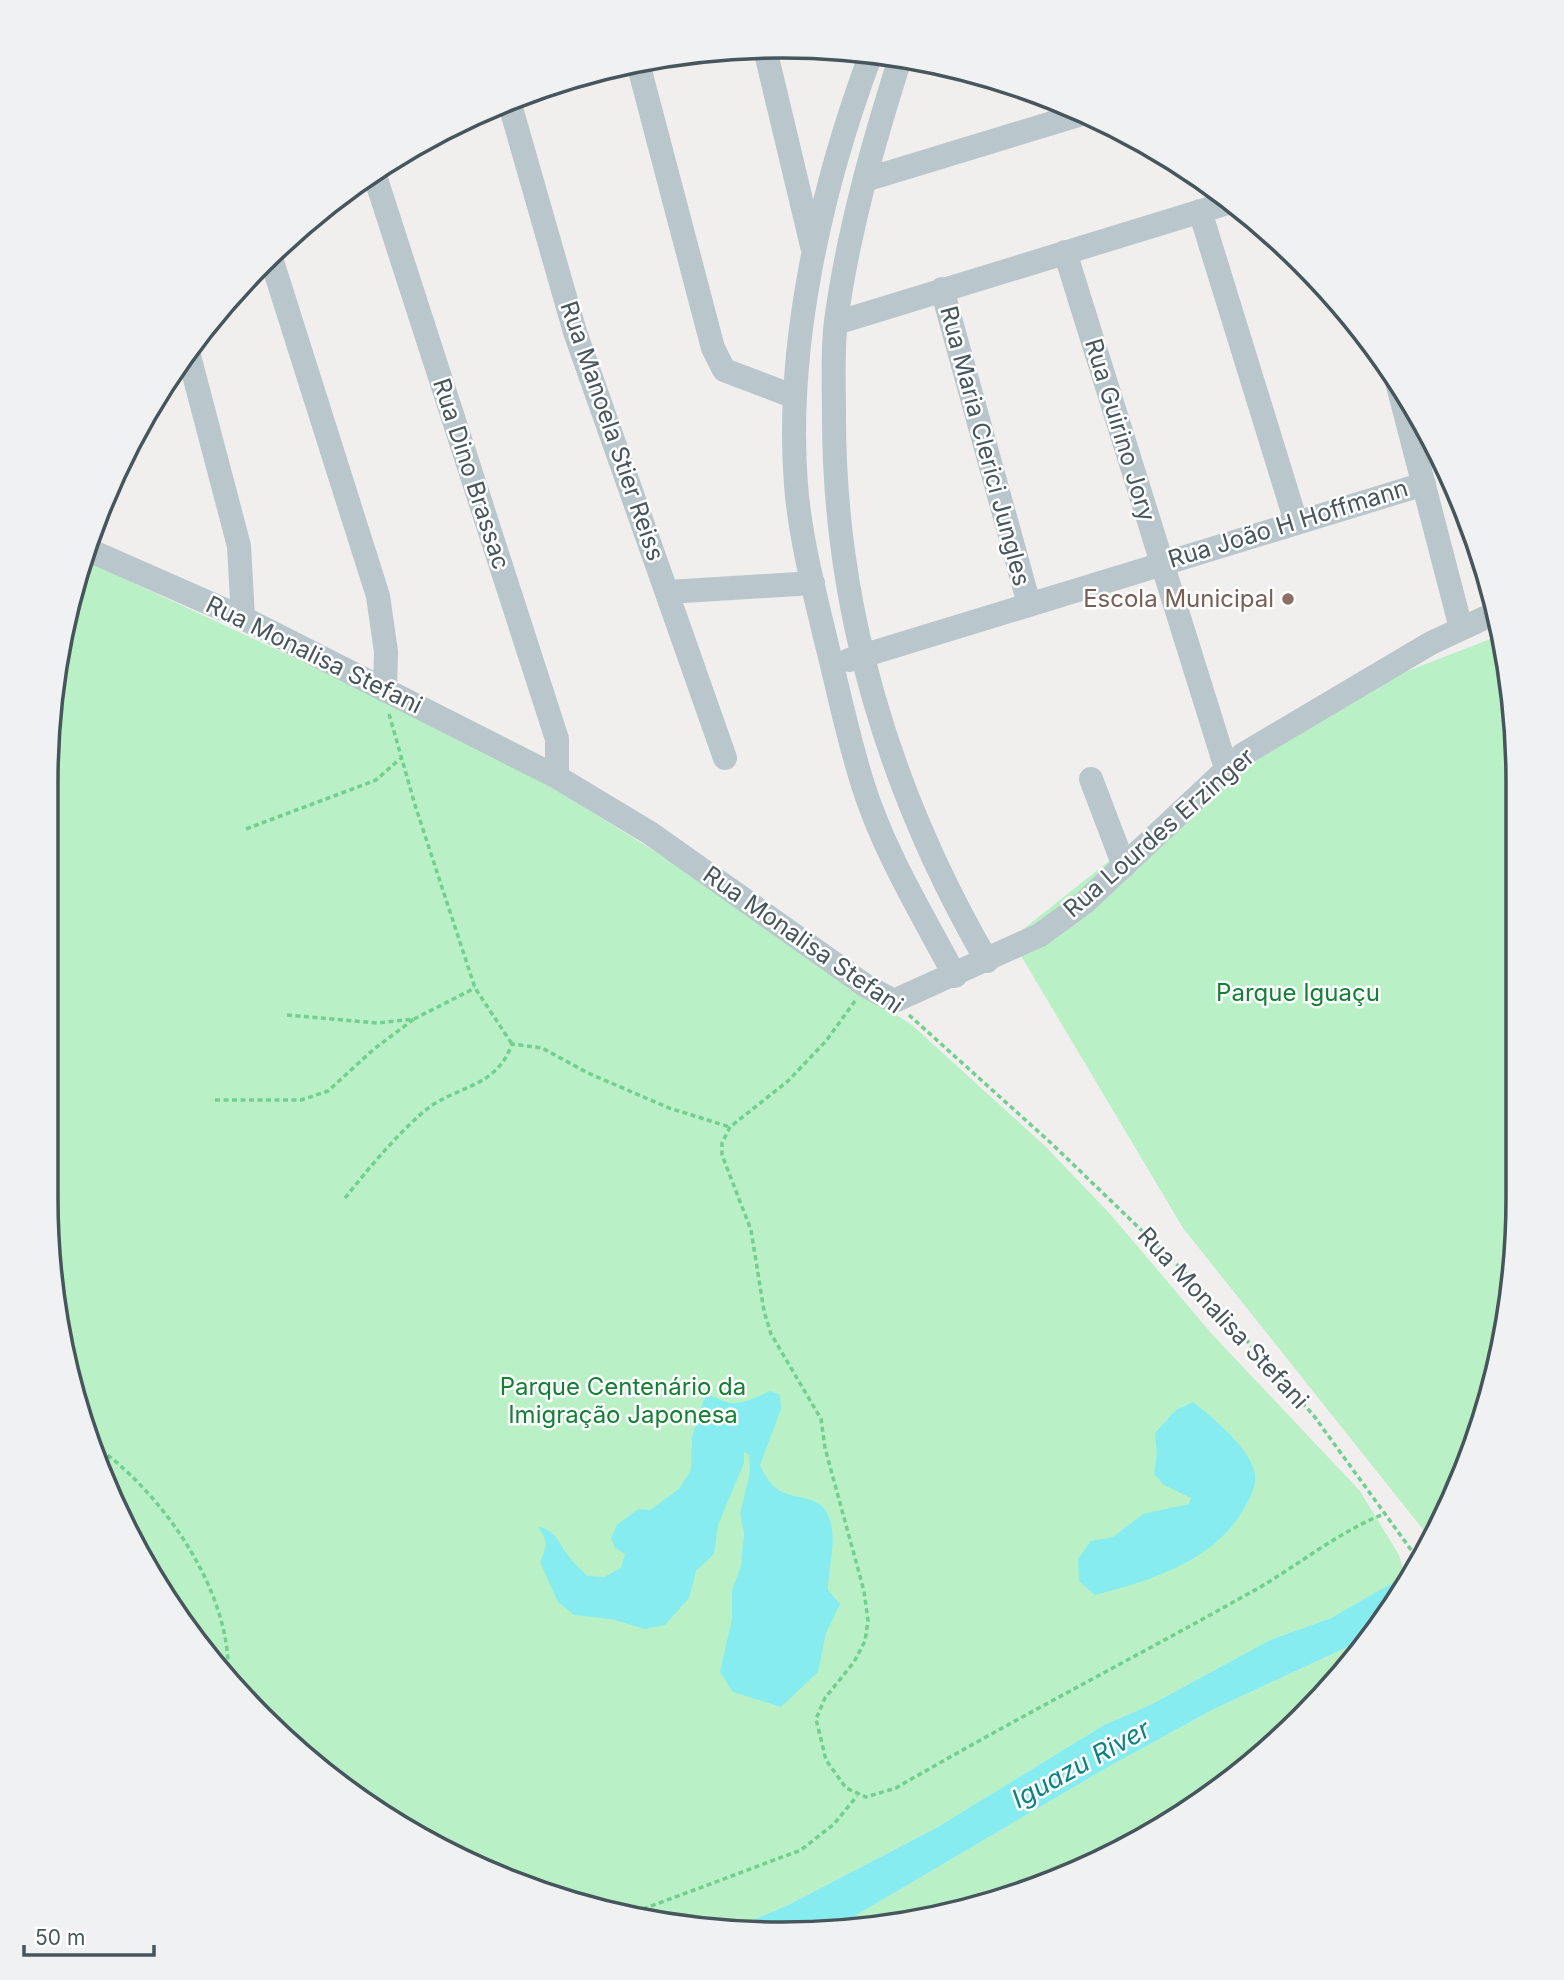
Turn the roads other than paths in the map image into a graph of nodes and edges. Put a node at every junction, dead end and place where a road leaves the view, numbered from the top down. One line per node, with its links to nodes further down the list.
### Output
1 (767, 58): 11 (street)
2 (868, 63): 11 (street)
3 (897, 68): 7 (street)
4 (640, 72): 17 (street)
5 (512, 110): 24 (street, Rua Manoela Stier Reiss)
6 (1070, 118): 7 (street)
7 (865, 180): 15 (street)
8 (377, 182): 34 (street, Rua Dino Brassac)
9 (1220, 205): 10 (street)
10 (1200, 211): 12 (street); 20 (street)
11 (813, 249): 17 (street)
12 (1065, 252): 14 (street); 22 (street, Rua Guirino Jory)
13 (274, 266): 31 (street)
14 (942, 289): 15 (street); 25 (street, Rua Maria Clerici Jungles)
15 (836, 323): 29 (street)
16 (191, 364): 27 (street)
17 (795, 397): 23 (street)
18 (1406, 415): 19 (street)
19 (1424, 484): 20 (street, Rua João H Hoffmann); 28 (street)
20 (1296, 522): 22 (street, Rua João H Hoffmann)
21 (95, 553): 27 (street, Rua Monalisa Stefani)
22 (1162, 563): 25 (street, Rua João H Hoffmann); 33 (street, Rua Guirino Jory)
23 (813, 583): 24 (street); 30 (street)
24 (668, 592): 32 (street, Rua Manoela Stier Reiss)
25 (1029, 604): 29 (street, Rua João H Hoffmann)
26 (1487, 617): 28 (street, Rua Lourdes Erzinger)
27 (243, 618): 31 (street, Rua Monalisa Stefani)
28 (1461, 628): 33 (street, Rua Lourdes Erzinger)
29 (862, 657): 30 (street, Rua João H Hoffmann); 37 (street)
30 (832, 664): 38 (street)
31 (385, 688): 34 (street, Rua Monalisa Stefani)
32 (725, 758)
33 (1226, 768): 36 (street, Rua Lourdes Erzinger)
34 (557, 777): 39 (street, Rua Monalisa Stefani)
35 (1091, 779): 36 (street)
36 (1124, 866): 37 (street, Rua Lourdes Erzinger)
37 (987, 961): 38 (street, Rua Lourdes Erzinger)
38 (955, 976): 39 (street, Rua Lourdes Erzinger)
39 (894, 1001)

